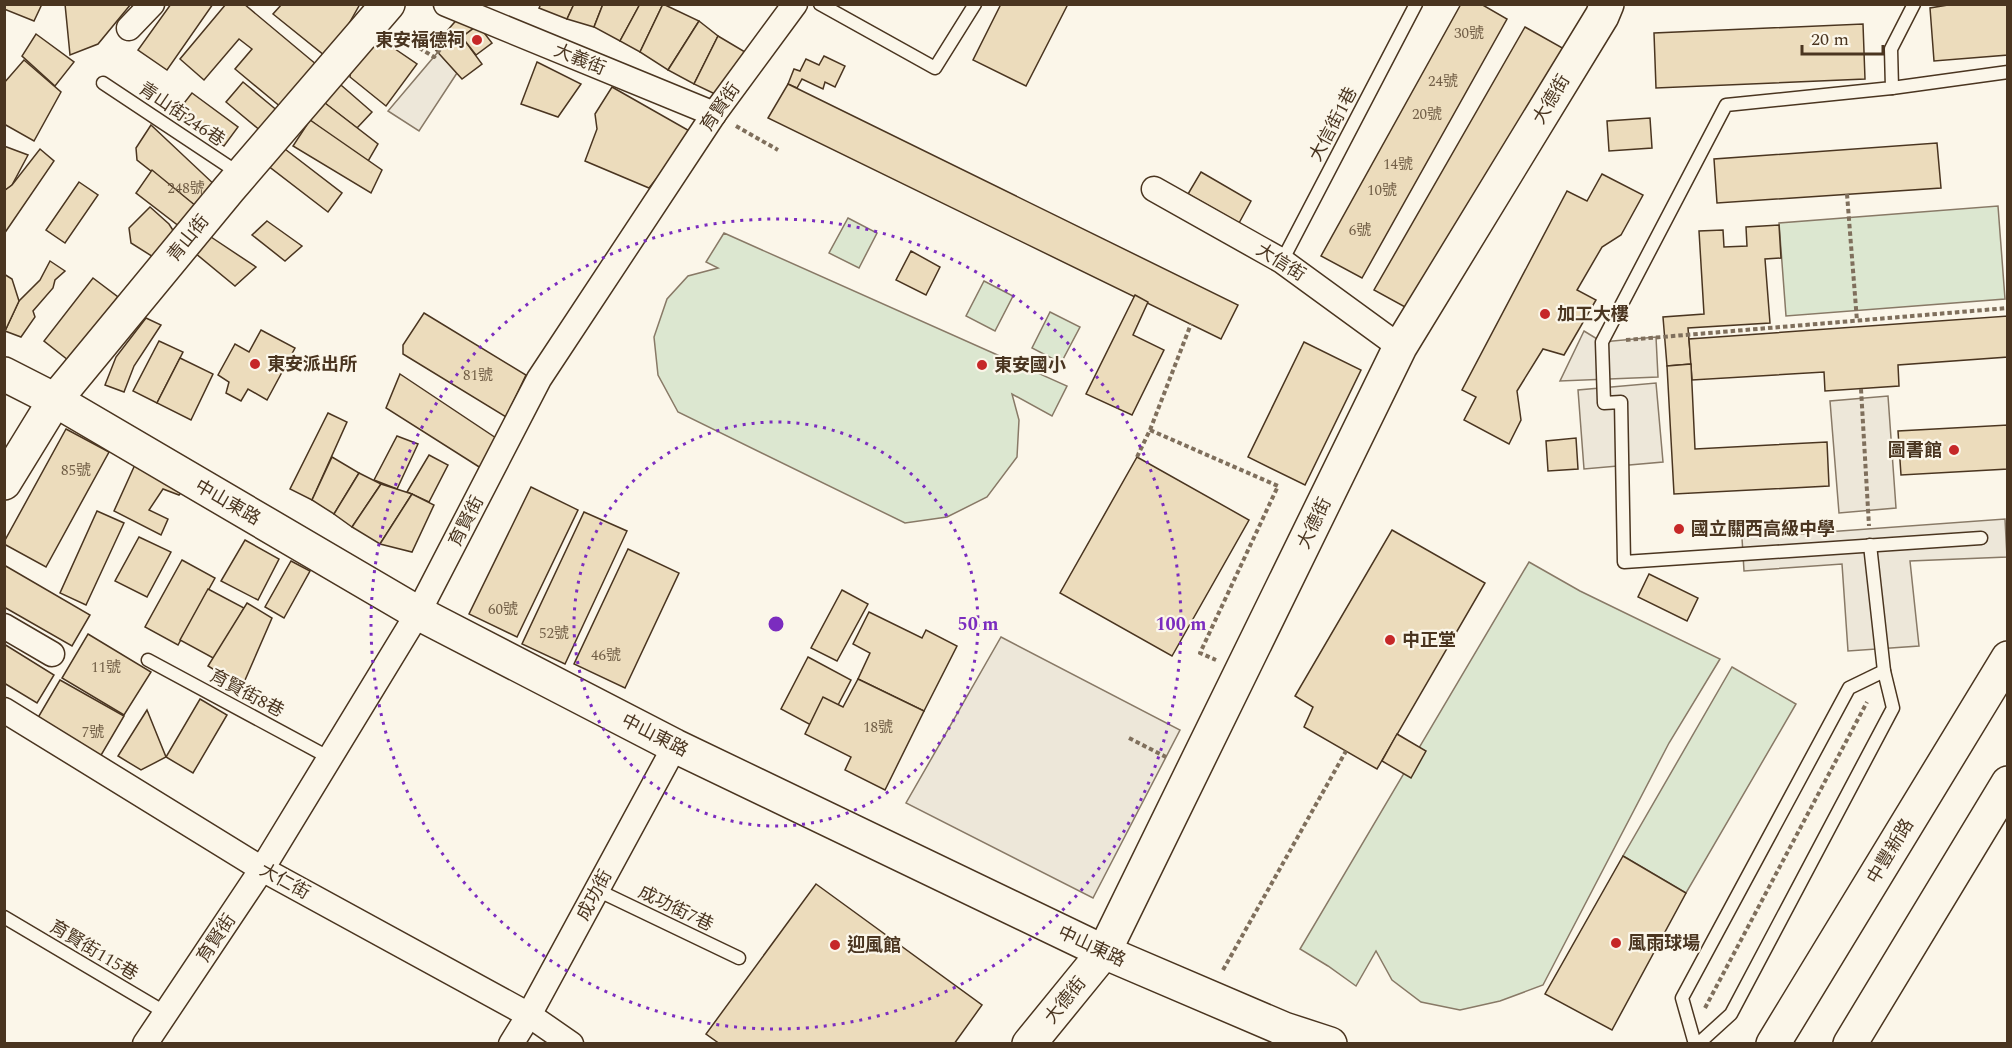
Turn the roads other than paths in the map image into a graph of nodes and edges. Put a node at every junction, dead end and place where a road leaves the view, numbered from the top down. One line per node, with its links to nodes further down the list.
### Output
1 (152, 4): 10 (street)
2 (795, 4): 14 (street, 育賢街)
3 (820, 4): 4 (lane)
4 (975, 4)
5 (1416, 4): 17 (lane, 大信街1巷)
6 (1607, 4): 18 (street, 大德街)
7 (1914, 4): 13 (lane)
8 (457, 9): 14 (street, 大義街)
9 (381, 12): 15 (street, 青山街)
10 (129, 28)
11 (2007, 72): 13 (lane)
12 (103, 83): 15 (lane, 青山街246巷)
13 (1892, 88): 23 (lane)
14 (714, 114): 24 (street, 育賢街)
15 (241, 175): 20 (street, 青山街)
16 (1154, 189): 17 (street, 大信街)
17 (1282, 261): 18 (street, 大信街)
18 (1400, 347): 37 (street, 大德街)
19 (4, 374): 20 (street, 中山東路)
20 (55, 400): 21 (street, 青山街); 24 (street, 中山東路)
21 (4, 483)
22 (1981, 537): 23 (lane)
23 (1870, 545): 29 (lane)
24 (418, 613): 31 (street, 中山東路); 32 (street, 育賢街)
25 (4, 626): 26 (street)
26 (52, 654)
27 (2007, 658): 47 (street, 中豐新路)
28 (148, 660): 32 (lane, 育賢街8巷)
29 (1884, 670): 46 (lane); 46 (lane)
30 (4, 710): 34 (street, 大仁街)
31 (675, 746): 35 (street, 成功街); 37 (street, 中山東路)
32 (330, 758): 34 (street, 育賢街)
33 (2007, 783): 48 (street)
34 (262, 869): 39 (street, 育賢街); 40 (street, 大仁街)
35 (597, 890): 38 (lane, 成功街7巷); 40 (street, 成功街)
36 (4, 917): 39 (lane, 育賢街115巷)
37 (1104, 952): 44 (street, 大德街); 45 (street, 中山東路)
38 (739, 958)
39 (166, 1013): 41 (street, 育賢街)
40 (529, 1015): 42 (street, 成功街); 43 (street, 大仁街)
41 (145, 1044)
42 (511, 1044)
43 (571, 1044)
44 (1029, 1044)
45 (1330, 1044)
46 (1696, 1044)
47 (1773, 1044)
48 (1850, 1044)

